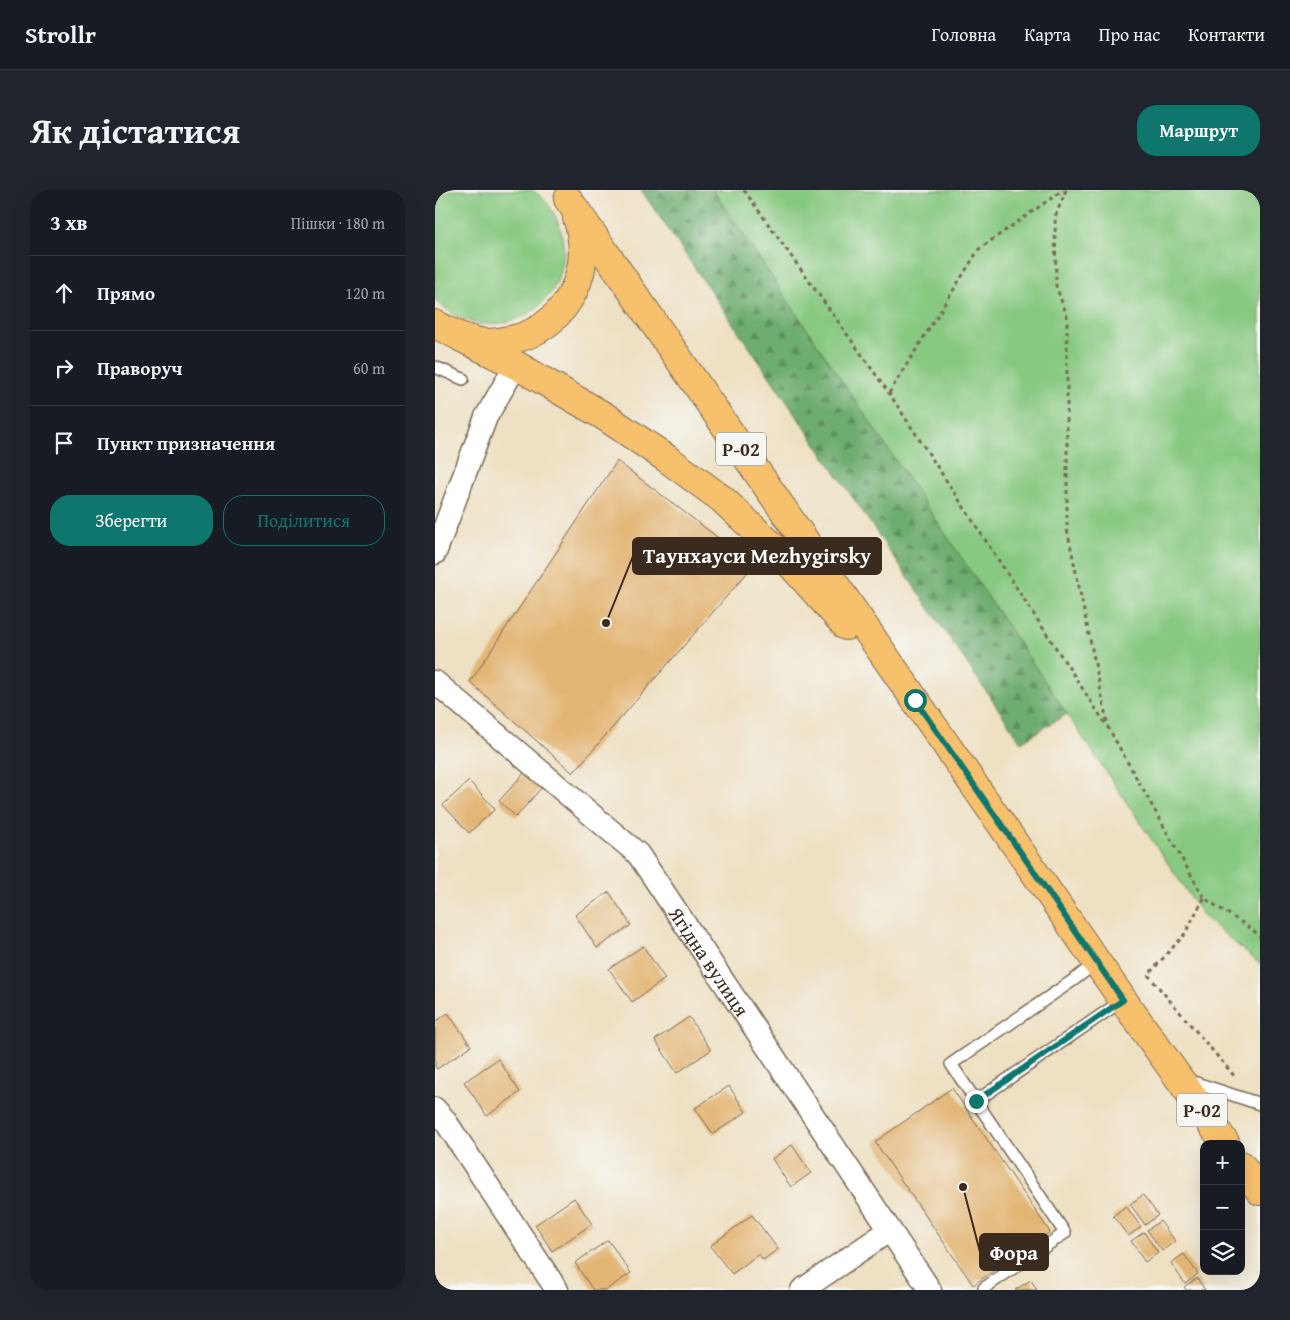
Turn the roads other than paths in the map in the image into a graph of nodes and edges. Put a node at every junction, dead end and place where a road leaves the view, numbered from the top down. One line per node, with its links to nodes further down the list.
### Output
1 (564, 194): 3 (main road, Р-02); 9 (main road, Р-02)
2 (435, 324): 3 (main road, Р-02)
3 (460, 337): 4 (main road, Р-02)
4 (516, 365): 7 (street); 9 (main road, Р-02)
5 (435, 367): 6 (lane)
6 (463, 379)
7 (435, 553)
8 (435, 682): 19 (street, Ягідна вулиця)
9 (915, 700): 10 (main road, Р-02)
10 (1097, 962): 11 (main road, Р-02); 13 (lane)
11 (1123, 1000): 12 (main road, Р-02); 13 (lane)
12 (1178, 1077): 14 (lane); 16 (main road, Р-02)
13 (976, 1101): 20 (lane)
14 (1259, 1104)
15 (435, 1108): 21 (street)
16 (1223, 1140)
17 (1245, 1170): 18 (main road)
18 (1260, 1191)
19 (890, 1230): 22 (street); 23 (street, Ягідна вулиця)
20 (984, 1288)
21 (557, 1290)
22 (802, 1290)
23 (930, 1290)

